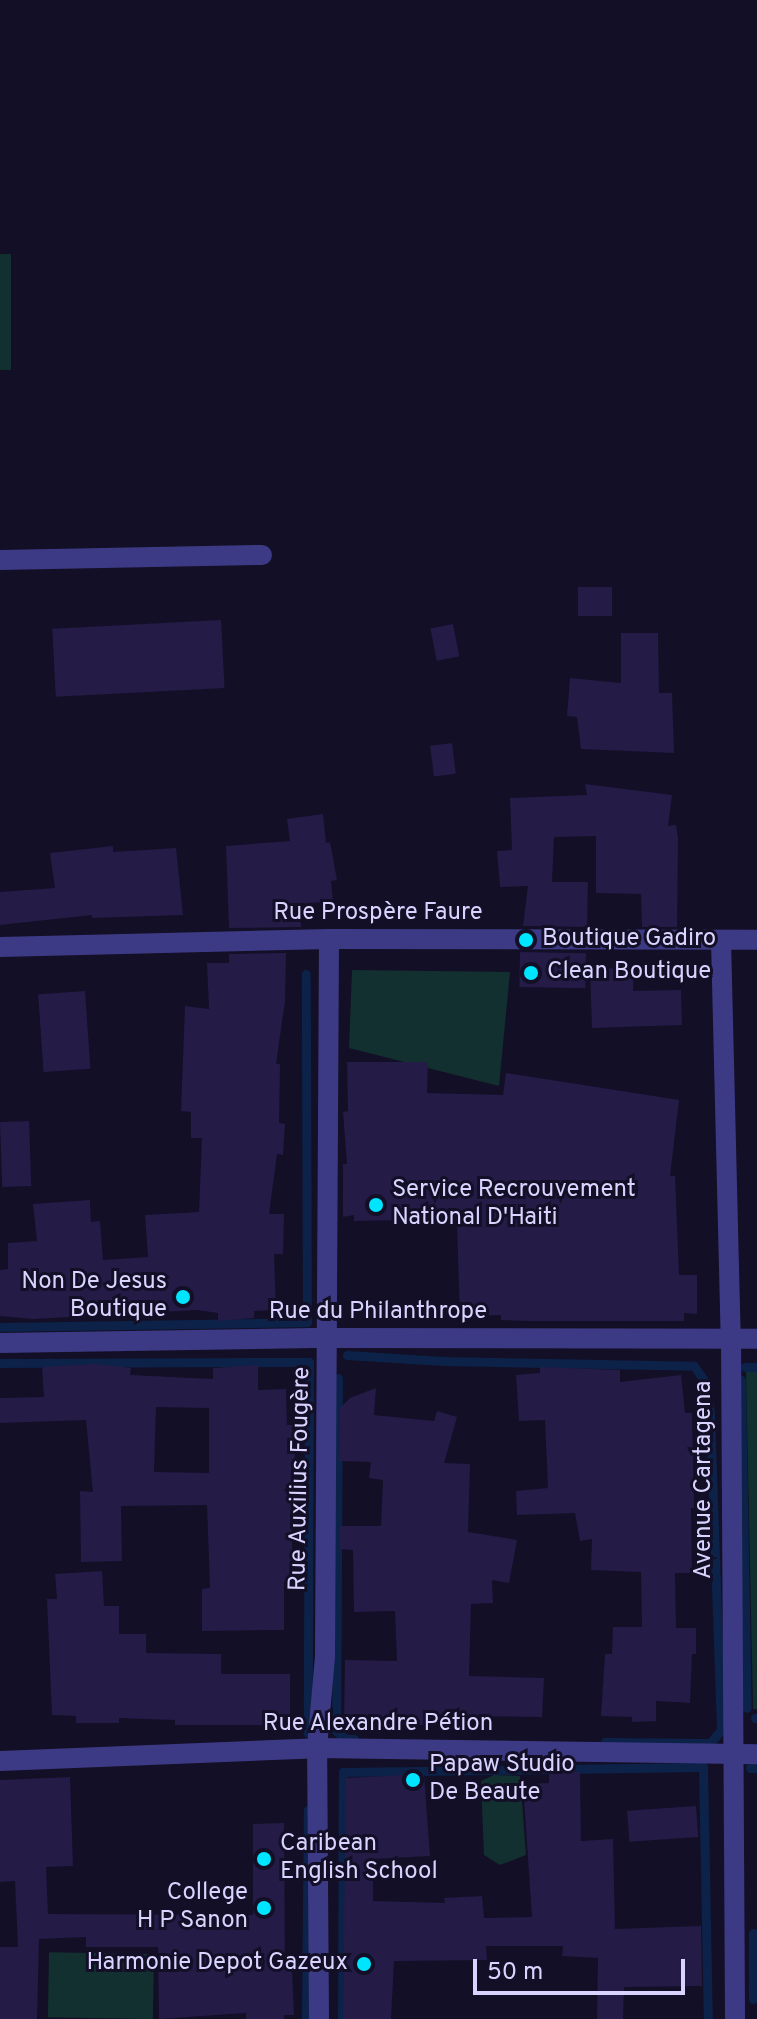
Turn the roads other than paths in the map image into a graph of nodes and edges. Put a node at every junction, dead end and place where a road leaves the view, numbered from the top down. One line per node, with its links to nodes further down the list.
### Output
1 (262, 555): 2 (street)
2 (0, 560)
3 (329, 939): 4 (street, Rue Prospère Faure); 6 (street, Rue Prospère Faure); 7 (street, Rue Auxilius Fougère)
4 (721, 940): 5 (street, Rue Prospère Faure); 8 (street, Avenue Cartagena)
5 (757, 940)
6 (0, 947)
7 (329, 1338): 8 (street, Rue du Philanthrope); 10 (street, Rue du Philanthrope); 11 (street, Rue Auxilius Fougère)
8 (731, 1338): 9 (street, Rue du Philanthrope); 13 (street, Avenue Cartagena)
9 (757, 1339)
10 (0, 1343)
11 (317, 1748): 13 (street, Rue Alexandre Pétion); 14 (street, Rue Alexandre Pétion); 15 (street, Rue Auxilius Fougère)
12 (757, 1754): 13 (street, Rue Alexandre Pétion)
13 (732, 1755): 16 (street, Avenue Cartagena)
14 (0, 1761)
15 (319, 2019)
16 (735, 2019)

